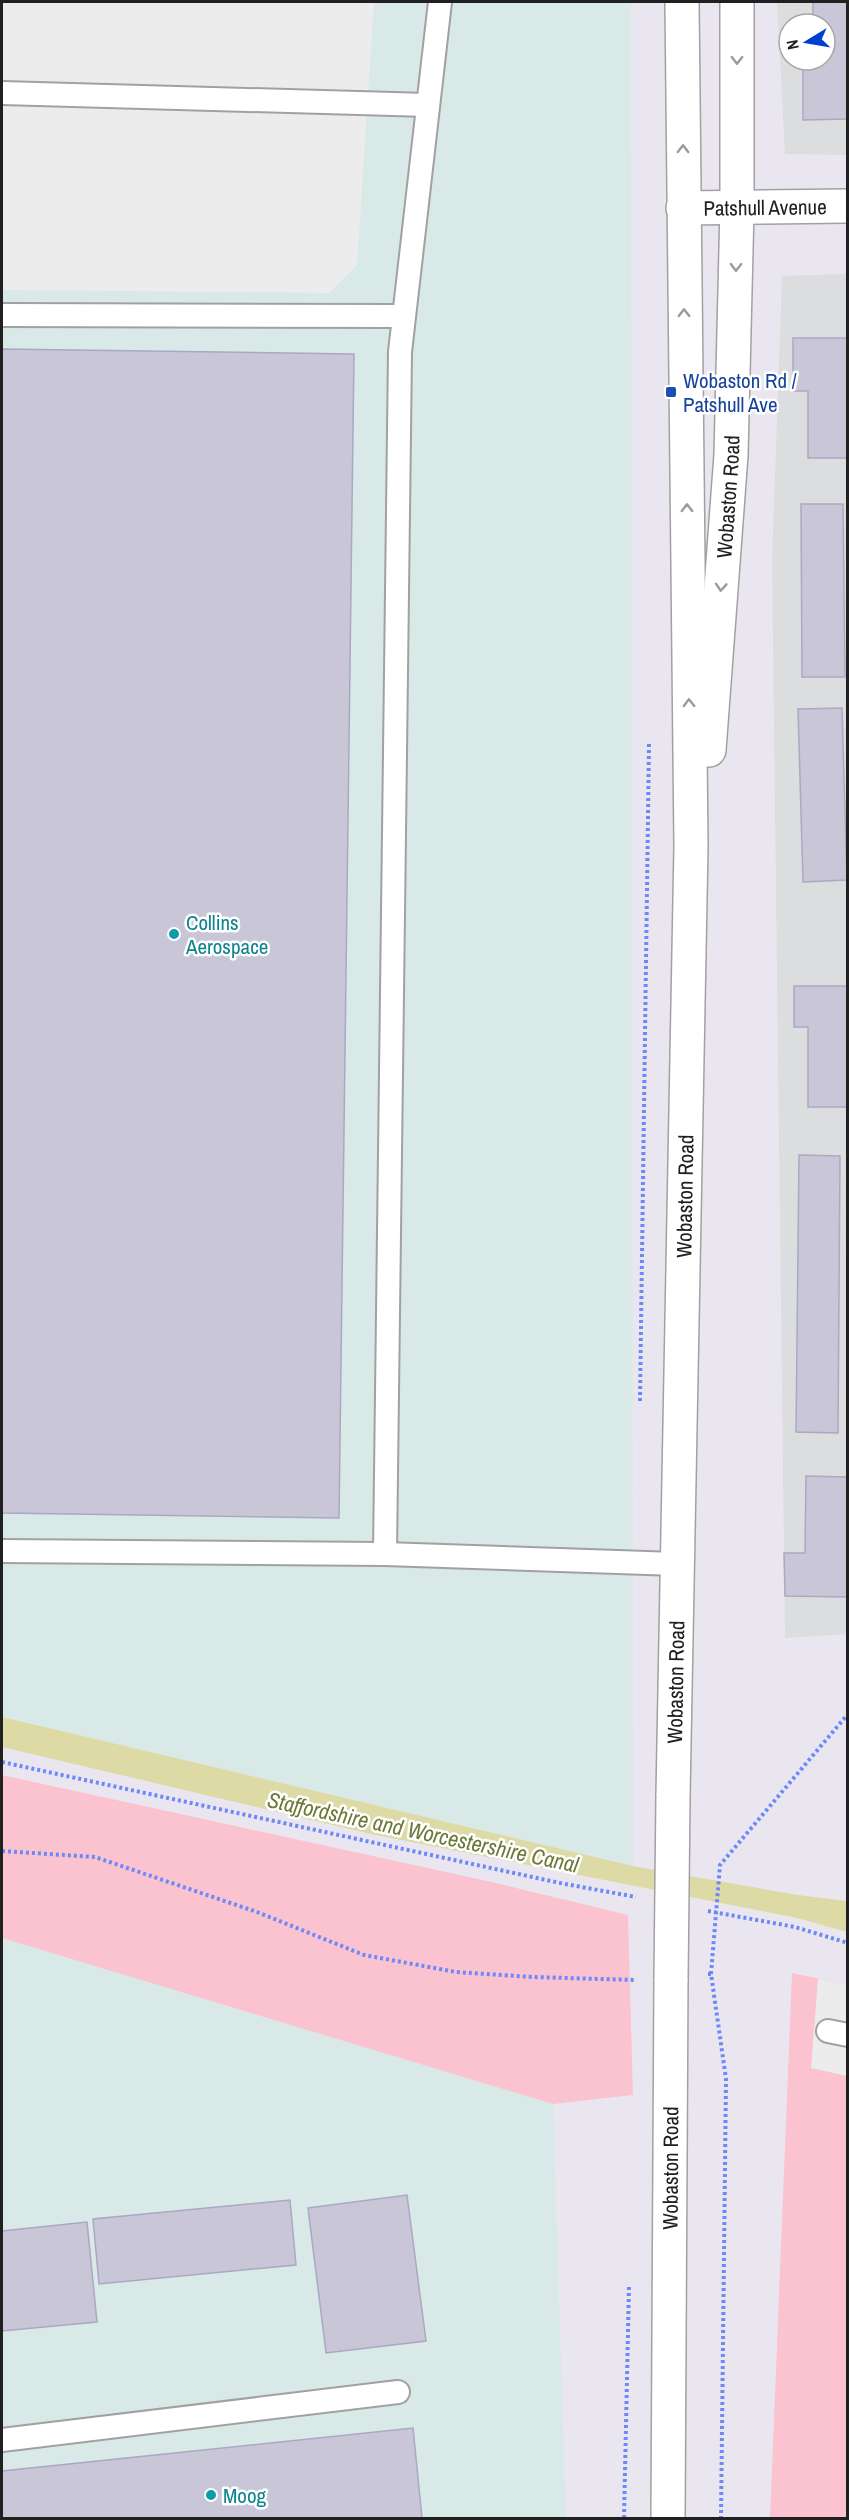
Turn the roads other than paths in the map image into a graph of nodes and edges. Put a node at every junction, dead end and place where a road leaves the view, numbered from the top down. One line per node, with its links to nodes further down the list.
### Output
1 (440, 2): 5 (lane)
2 (682, 2): 7 (street, Wobaston Road, one-way to 2)
3 (737, 2): 8 (street, Wobaston Road, one-way to 8)
4 (2, 93): 5 (lane)
5 (428, 105): 10 (lane)
6 (848, 206): 8 (street, Patshull Avenue)
7 (683, 208): 8 (street, Patshull Avenue); 11 (street, Wobaston Road, one-way to 7)
8 (737, 208): 11 (street, Wobaston Road, one-way to 11)
9 (2, 315): 10 (lane)
10 (403, 316): 13 (lane)
11 (691, 846): 14 (street, Wobaston Road)
12 (2, 1551): 13 (lane)
13 (385, 1554): 14 (lane)
14 (676, 1564): 17 (street, Wobaston Road, bridge)
15 (398, 2392): 16 (lane)
16 (2, 2440)
17 (668, 2518)

